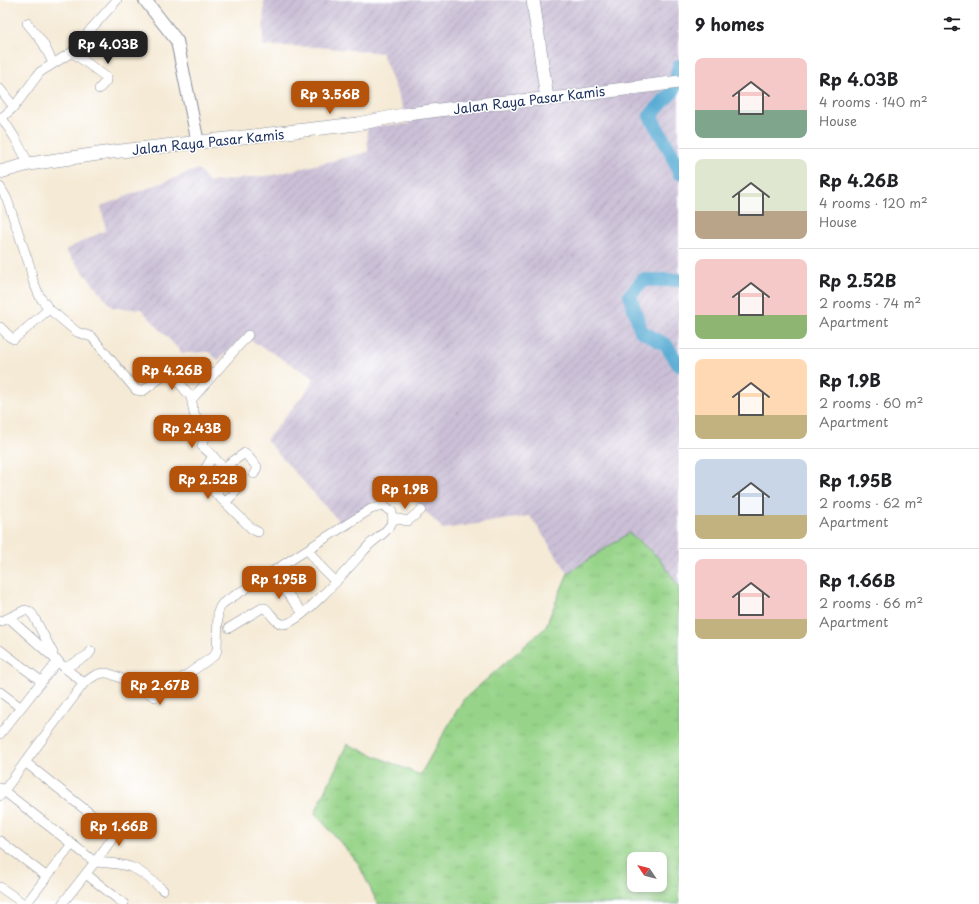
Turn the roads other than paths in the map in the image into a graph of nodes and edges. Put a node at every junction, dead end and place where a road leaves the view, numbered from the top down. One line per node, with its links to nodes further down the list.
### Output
1 (117, 0): 5 (street)
2 (145, 0): 13 (street)
3 (533, 0): 10 (main road)
4 (27, 23): 6 (street)
5 (72, 52): 6 (street); 9 (street)
6 (53, 63): 11 (street)
7 (673, 83): 10 (main road, Jalan Raya Pasar Kamis)
8 (0, 89): 11 (street)
9 (99, 89)
10 (547, 99): 13 (main road, Jalan Raya Pasar Kamis)
11 (14, 107): 12 (street)
12 (1, 118): 14 (street)
13 (198, 143): 14 (main road, Jalan Raya Pasar Kamis)
14 (29, 164): 15 (main road, Jalan Raya Pasar Kamis)
15 (0, 172)
16 (0, 187): 17 (street)
17 (49, 309): 18 (street); 20 (street)
18 (0, 327)
19 (248, 335): 20 (street)
20 (192, 399): 21 (street)
21 (213, 456): 22 (street); 24 (street)
22 (223, 468): 23 (street); 24 (street)
23 (254, 474)
24 (226, 502): 27 (street)
25 (421, 510): 26 (street)
26 (393, 518): 28 (street); 30 (street)
27 (258, 532)
28 (308, 550): 29 (street); 30 (street)
29 (271, 573): 31 (street); 40 (street)
30 (336, 582): 31 (street)
31 (303, 613): 34 (street)
32 (9, 618): 33 (street); 37 (street); 37 (street)
33 (0, 622)
34 (229, 628)
35 (0, 650): 39 (street)
36 (91, 651): 38 (street)
37 (57, 660): 38 (street); 39 (street)
38 (65, 668): 40 (street)
39 (41, 681): 42 (street)
40 (84, 683): 44 (street)
41 (0, 692): 42 (street)
42 (20, 707): 43 (street)
43 (0, 734)
44 (26, 762): 45 (street); 48 (street)
45 (1, 791): 47 (street)
46 (0, 841): 50 (street)
47 (72, 844): 48 (street); 50 (street)
48 (95, 862): 49 (street); 52 (street)
49 (86, 874): 53 (street); 55 (street)
50 (47, 877): 54 (street)
51 (0, 887): 54 (street)
52 (163, 890)
53 (67, 902)
54 (25, 904)
55 (124, 904)

